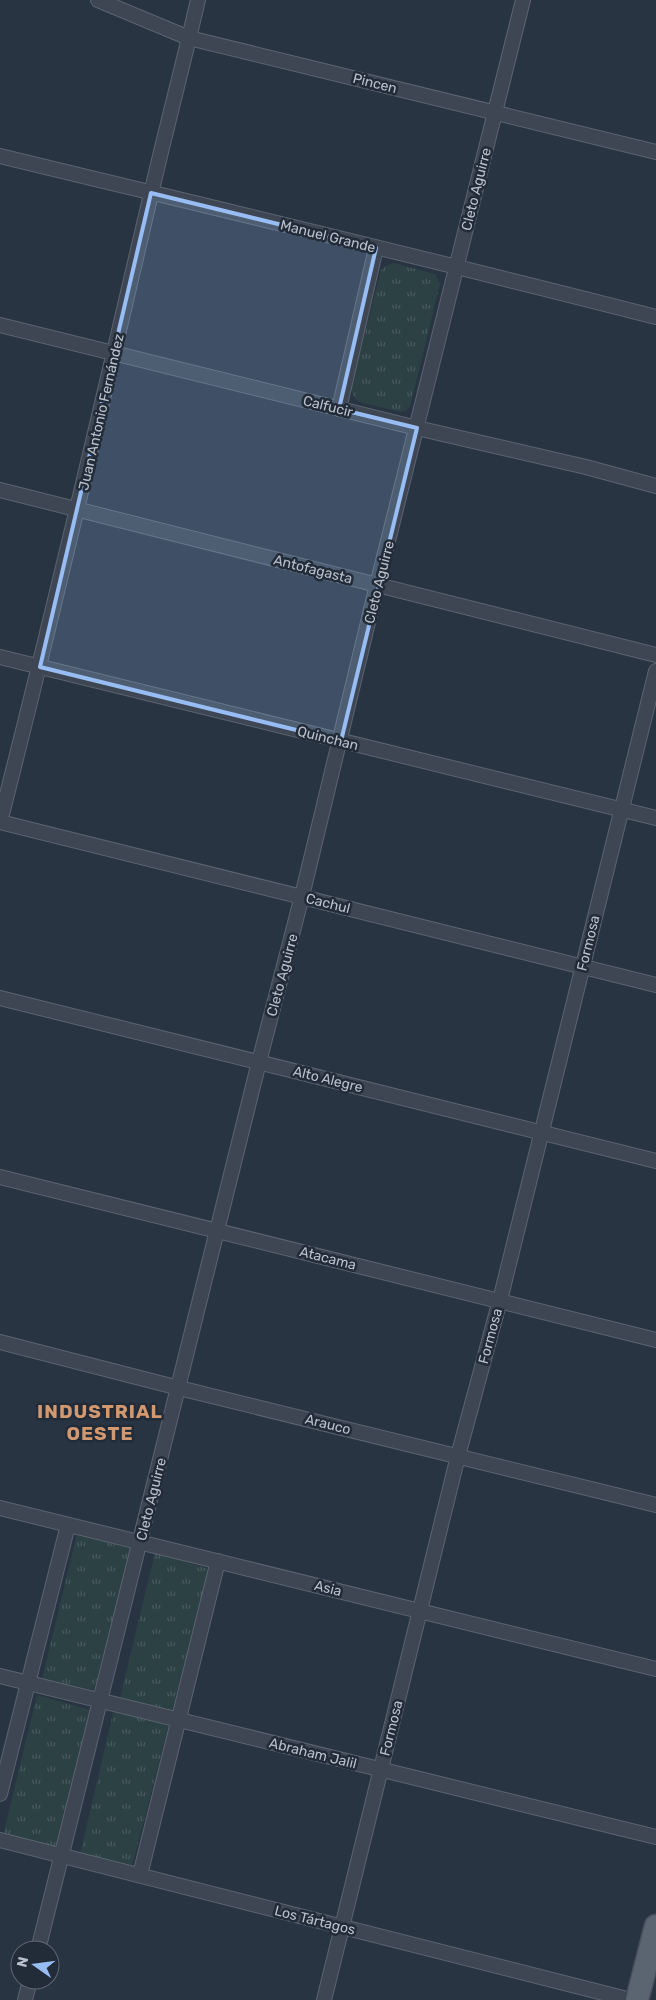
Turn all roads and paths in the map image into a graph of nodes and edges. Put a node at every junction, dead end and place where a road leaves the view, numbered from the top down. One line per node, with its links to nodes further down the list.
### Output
1 (98, 0): 4 (street, Pincen)
2 (198, 0): 4 (street, Juan Antonio Fernández)
3 (523, 0): 5 (street, Cleto Aguirre)
4 (189, 38): 5 (street, Pincen); 8 (street, Juan Antonio Fernández)
5 (495, 112): 6 (street, Pincen); 10 (street, Cleto Aguirre)
6 (656, 152)
7 (0, 156): 8 (street, Manuel Grande)
8 (151, 193): 9 (street, Manuel Grande); 13 (street, Juan Antonio Fernández)
9 (376, 248): 10 (street, Manuel Grande); 14 (street)
10 (457, 266): 11 (street, Manuel Grande); 15 (street, Cleto Aguirre)
11 (656, 317)
12 (0, 324): 13 (street, Calfucir)
13 (115, 353): 14 (street, Calfucir); 18 (street, Juan Antonio Fernández)
14 (339, 409): 15 (street, Calfucir)
15 (417, 428): 16 (street, Calfucir); 19 (street, Cleto Aguirre)
16 (656, 486)
17 (0, 490): 18 (street, Antofagasta)
18 (77, 510): 19 (street, Antofagasta); 22 (street, Juan Antonio Fernández)
19 (377, 585): 20 (street, Antofagasta); 24 (street, Cleto Aguirre)
20 (656, 654)
21 (0, 657): 22 (street, Quinchan)
22 (40, 667): 24 (street, Quinchan); 27 (street, Juan Antonio Fernández)
23 (656, 671): 25 (street, Formosa)
24 (341, 741): 25 (street, Quinchan); 28 (street, Cleto Aguirre)
25 (621, 810): 26 (street, Quinchan); 29 (street, Formosa)
26 (656, 818)
27 (0, 822): 28 (street, Cachul)
28 (302, 896): 29 (street, Cachul); 32 (street, Cleto Aguirre)
29 (582, 966): 30 (street, Cachul); 33 (street, Formosa)
30 (656, 985)
31 (0, 998): 32 (street, Alto Alegre)
32 (259, 1062): 33 (street, Alto Alegre); 36 (street, Cleto Aguirre)
33 (541, 1133): 34 (street, Alto Alegre); 37 (street, Formosa)
34 (656, 1161)
35 (0, 1177): 36 (street, Atacama)
36 (218, 1231): 37 (street, Atacama); 40 (street, Cleto Aguirre)
37 (500, 1300): 38 (street, Atacama); 41 (street, Formosa)
38 (656, 1340)
39 (0, 1342): 40 (street, Arauco)
40 (178, 1388): 41 (street, Arauco); 45 (street, Cleto Aguirre)
41 (458, 1456): 42 (street, Arauco); 47 (street, Formosa)
42 (656, 1505)
43 (0, 1508): 44 (street, Asia)
44 (68, 1525): 45 (street, Asia); 50 (street)
45 (140, 1542): 46 (street, Asia); 51 (street, Cleto Aguirre)
46 (218, 1561): 47 (street, Asia); 52 (street)
47 (420, 1610): 48 (street, Asia); 53 (street, Formosa)
48 (656, 1669)
49 (0, 1676): 50 (street, Abraham Jalil)
50 (28, 1683): 51 (street, Abraham Jalil); 54 (street)
51 (100, 1700): 52 (street, Abraham Jalil); 57 (street, Cleto Aguirre)
52 (179, 1720): 53 (street, Abraham Jalil); 58 (street)
53 (380, 1769): 55 (street, Abraham Jalil); 60 (street, Formosa)
54 (0, 1794)
55 (656, 1837)
56 (0, 1840): 57 (street, Los Tártagos)
57 (62, 1855): 58 (street, Los Tártagos); 61 (street, Cleto Aguirre)
58 (140, 1874): 60 (street, Los Tártagos)
59 (656, 1926): 64 (main road)
60 (342, 1927): 62 (street, Formosa); 63 (street, Los Tártagos)
61 (41, 1940)
62 (324, 2000)
63 (631, 2000)
64 (638, 2000)

